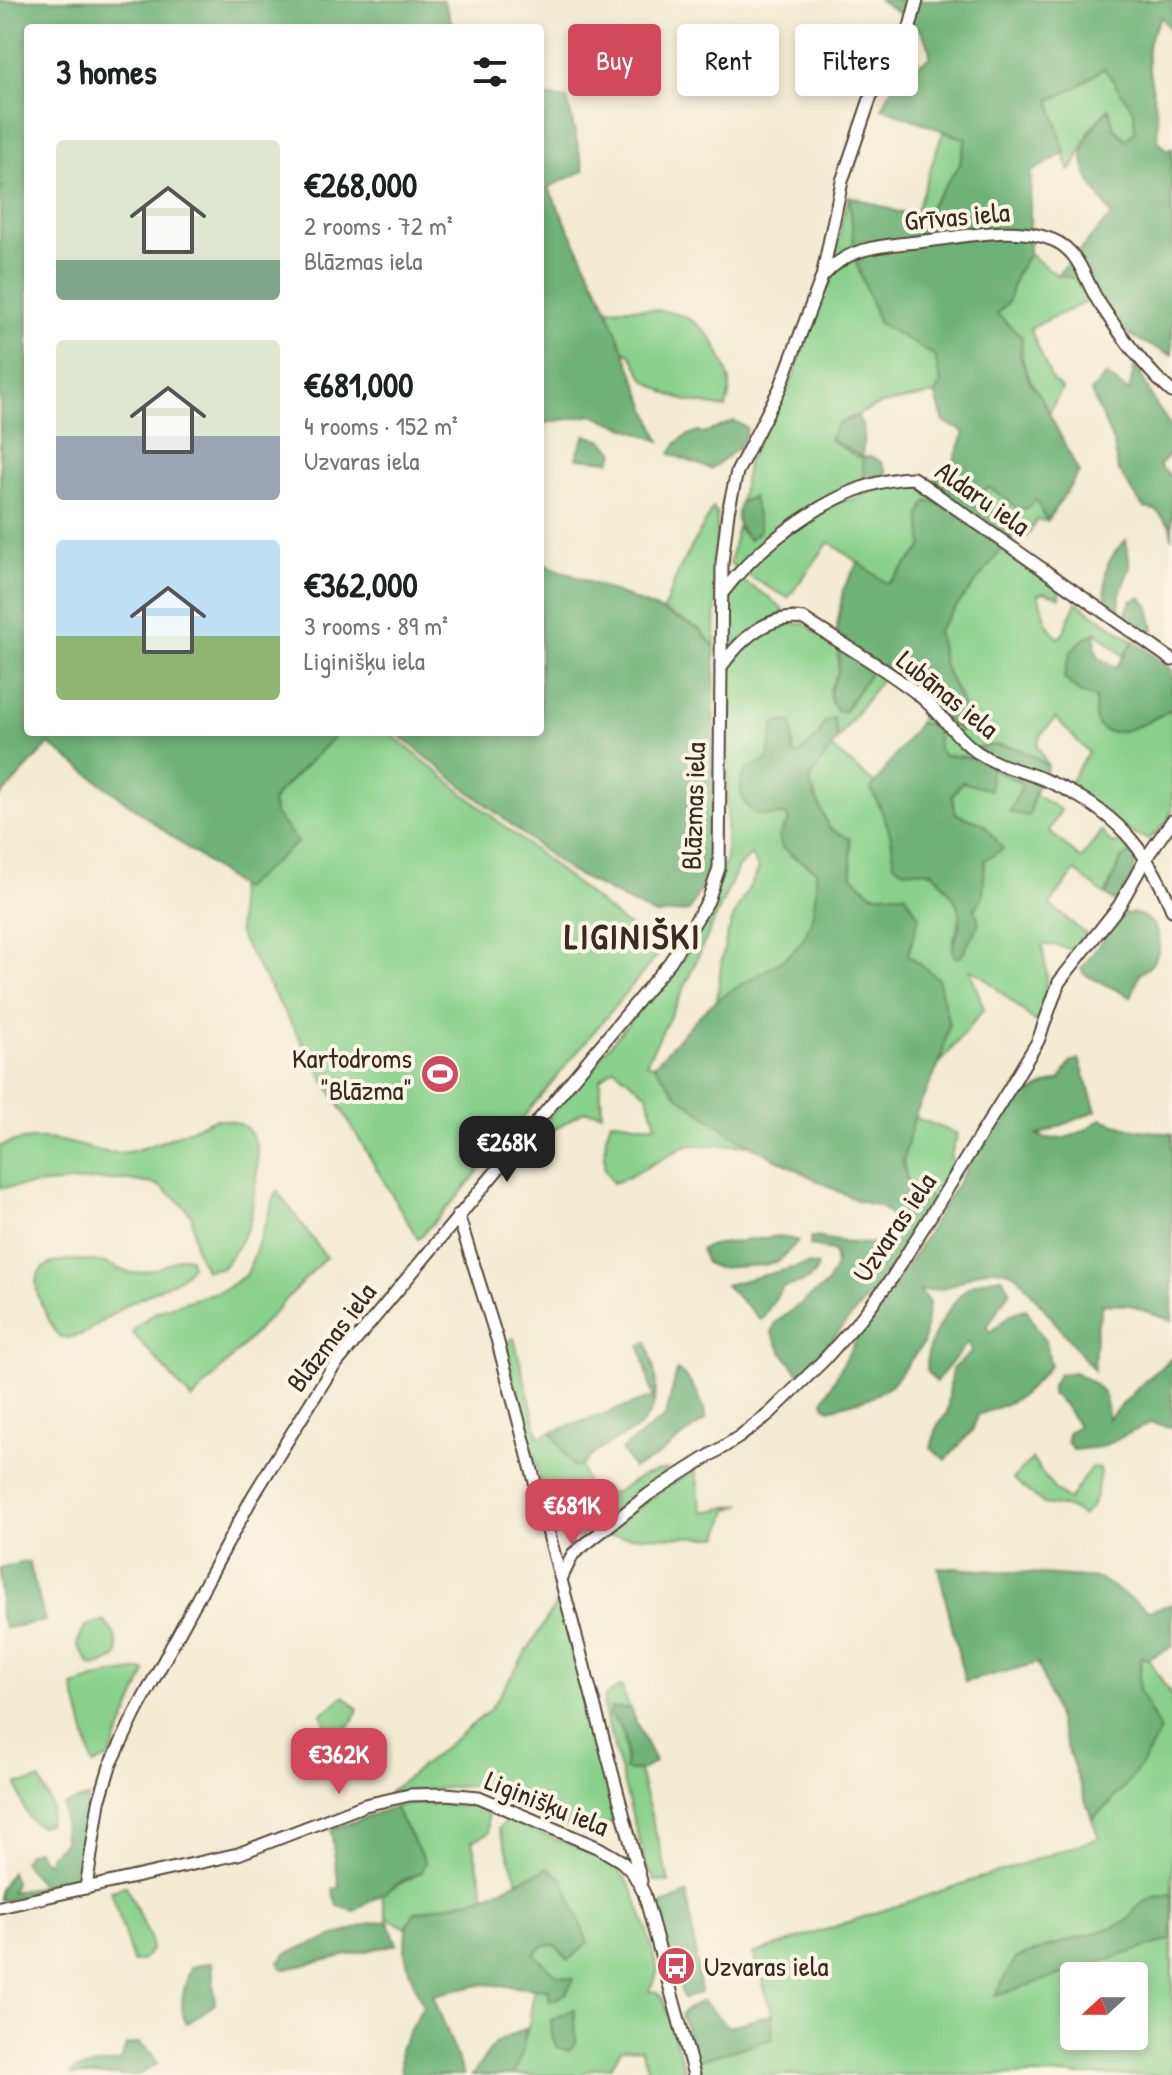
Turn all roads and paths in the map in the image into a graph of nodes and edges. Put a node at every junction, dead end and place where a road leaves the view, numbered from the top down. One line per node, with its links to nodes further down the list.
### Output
1 (917, 0): 2 (street, Blāzmas iela)
2 (822, 277): 3 (street, Grīvas iela); 4 (street, Blāzmas iela)
3 (1172, 392)
4 (723, 592): 5 (street, Aldaru iela); 6 (street, Blāzmas iela)
5 (1172, 660)
6 (721, 667): 8 (street, Lubānas iela); 10 (street, Blāzmas iela)
7 (1172, 821): 8 (street, Uzvaras iela)
8 (1146, 858): 9 (street, Lubānas iela); 11 (street, Uzvaras iela)
9 (1172, 910)
10 (458, 1215): 11 (street); 12 (street, Blāzmas iela)
11 (562, 1577): 13 (street)
12 (86, 1888): 13 (street, Liginišķu iela); 14 (street, Liginišķu iela)
13 (644, 1893): 15 (street, Liginišķu iela)
14 (0, 1907)
15 (694, 2075)

